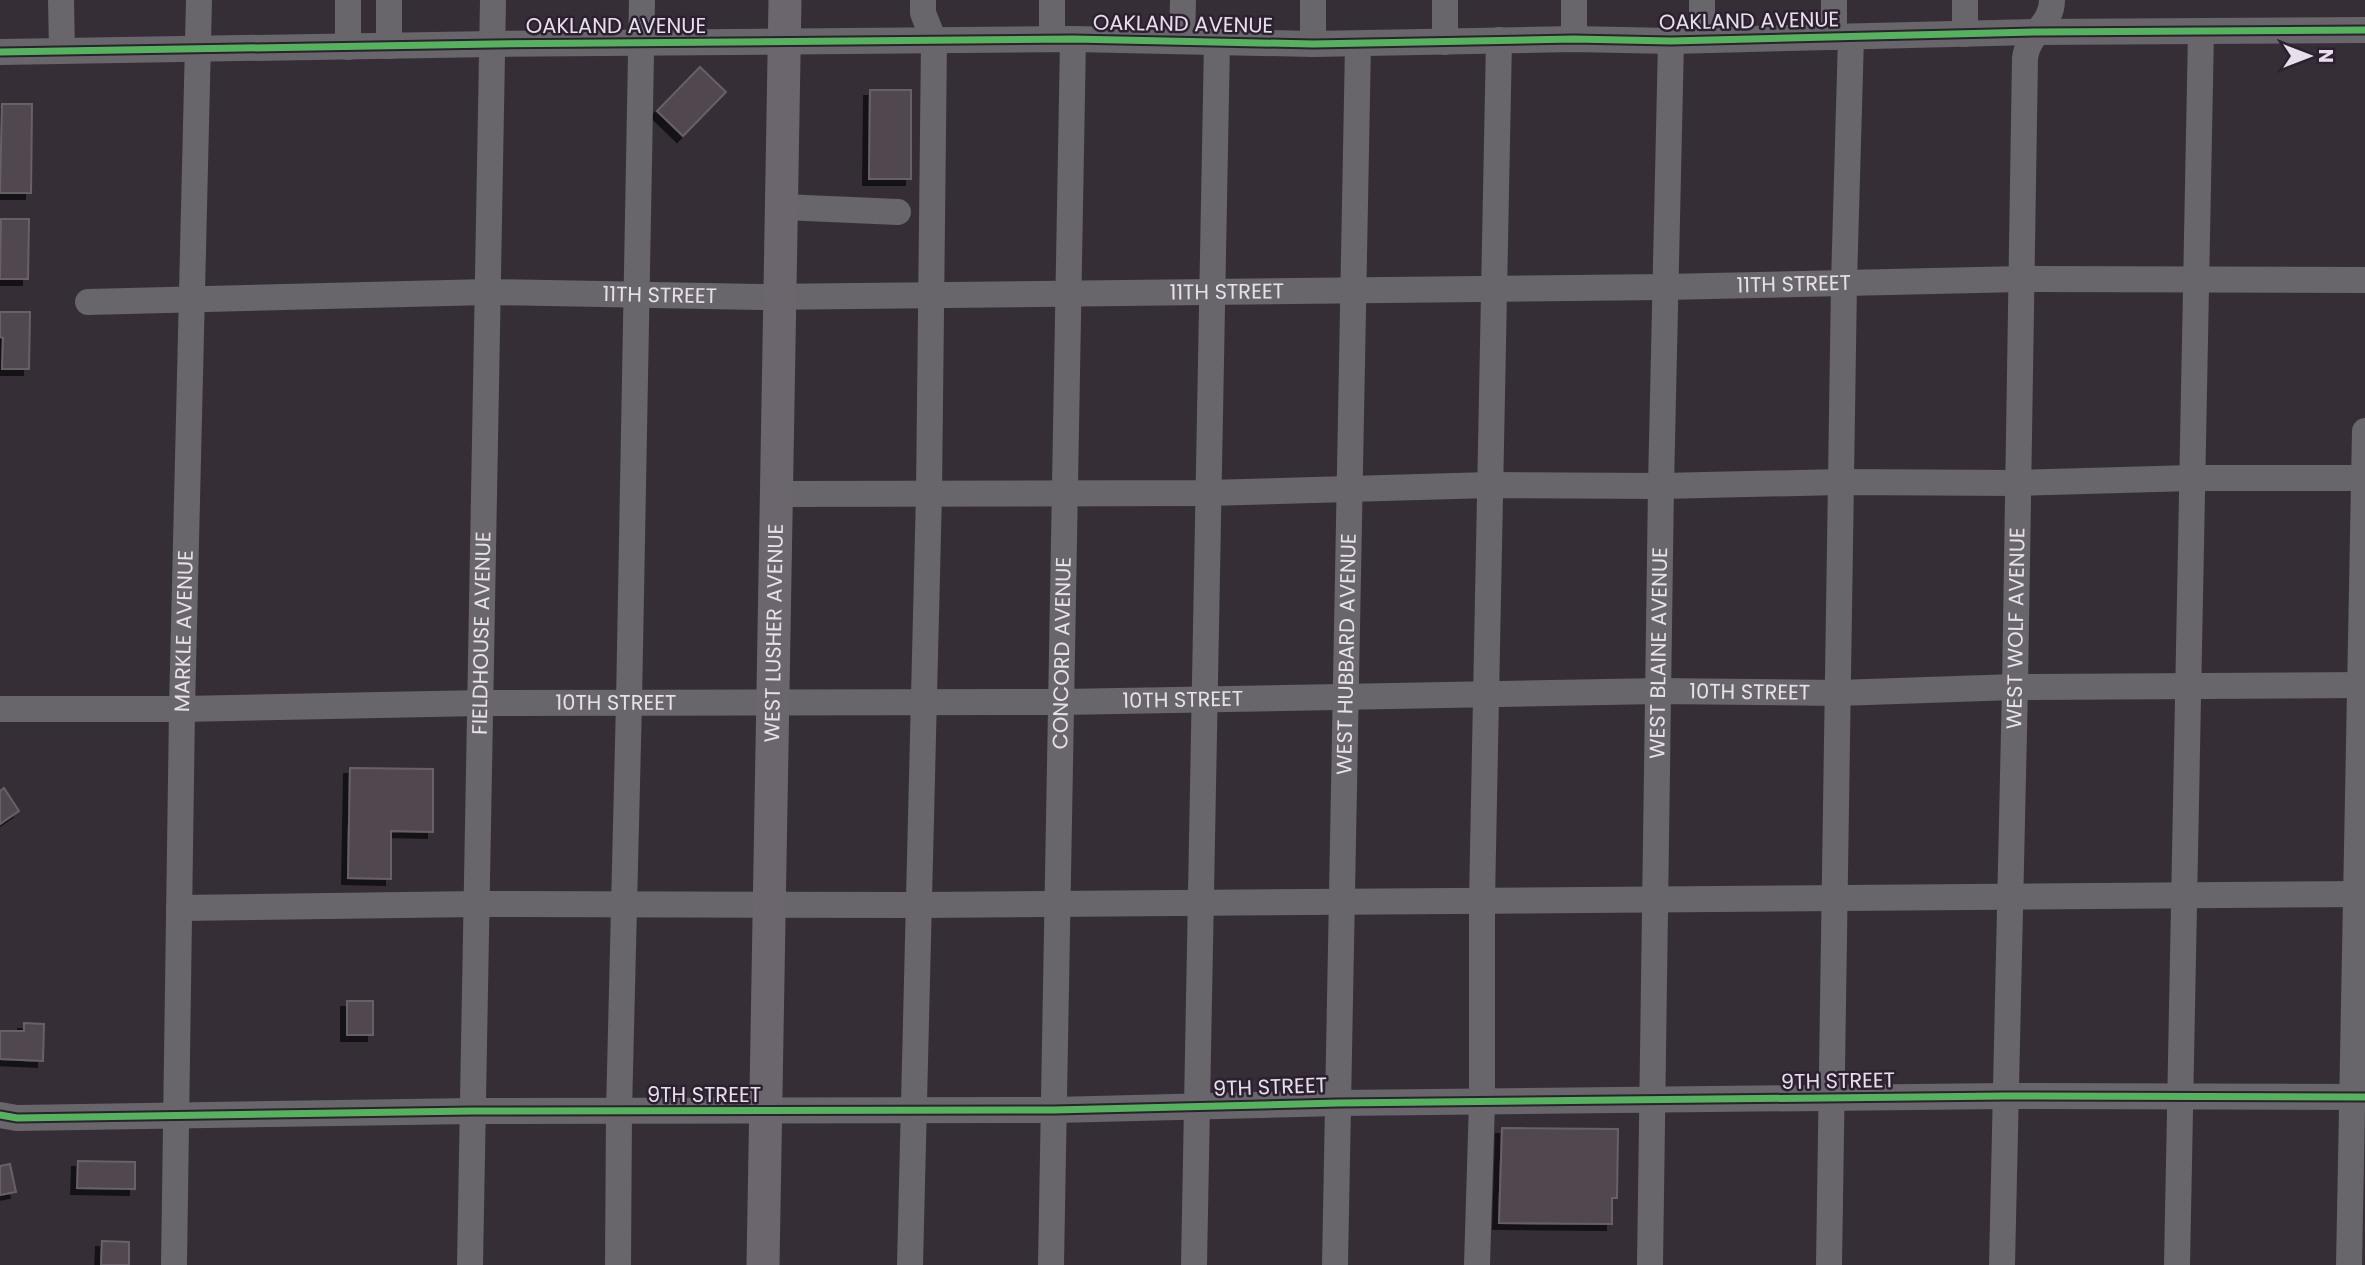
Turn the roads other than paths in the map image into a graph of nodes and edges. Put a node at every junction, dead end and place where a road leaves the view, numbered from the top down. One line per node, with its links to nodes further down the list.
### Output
1 (61, 0): 40 (street)
2 (199, 0): 39 (street, MARKLE AVENUE)
3 (348, 0): 38 (street)
4 (389, 0): 37 (street)
5 (493, 0): 33 (street, FIELDHOUSE AVENUE)
6 (642, 0): 34 (street)
7 (785, 0): 32 (main road, WEST LUSHER AVENUE)
8 (923, 0): 27 (street)
9 (1052, 0): 23 (street, CONCORD AVENUE)
10 (1183, 0): 28 (street)
11 (1313, 0): 35 (street)
12 (1445, 0): 31 (street)
13 (1574, 0): 24 (street)
14 (1702, 0): 26 (street)
15 (1834, 0): 22 (street)
16 (1965, 0): 21 (street)
17 (2052, 0): 20 (street, WEST WOLF AVENUE)
18 (2365, 30): 19 (street, OAKLAND AVENUE)
19 (2202, 31): 20 (street, OAKLAND AVENUE); 45 (street)
20 (2036, 32): 21 (street, OAKLAND AVENUE); 44 (street, WEST WOLF AVENUE)
21 (1965, 34): 22 (street, OAKLAND AVENUE)
22 (1843, 37): 26 (street, OAKLAND AVENUE); 47 (street)
23 (1062, 39): 27 (street, OAKLAND AVENUE); 28 (street, OAKLAND AVENUE); 53 (street, CONCORD AVENUE)
24 (1574, 39): 25 (street, OAKLAND AVENUE); 29 (street, OAKLAND AVENUE)
25 (1499, 40): 31 (street, OAKLAND AVENUE); 49 (street)
26 (1702, 40): 29 (street, OAKLAND AVENUE)
27 (934, 41): 32 (street, OAKLAND AVENUE); 55 (street)
28 (1182, 41): 30 (street, OAKLAND AVENUE)
29 (1671, 41): 48 (street, WEST BLAINE AVENUE)
30 (1217, 42): 35 (street, OAKLAND AVENUE); 52 (street)
31 (1446, 42): 36 (street, OAKLAND AVENUE)
32 (785, 43): 34 (street, OAKLAND AVENUE); 42 (main road, WEST LUSHER AVENUE)
33 (493, 44): 34 (street, OAKLAND AVENUE); 37 (street, OAKLAND AVENUE); 51 (street, FIELDHOUSE AVENUE)
34 (642, 44): 54 (street)
35 (1313, 44): 36 (street, OAKLAND AVENUE)
36 (1357, 44): 50 (street, WEST HUBBARD AVENUE)
37 (389, 46): 38 (street, OAKLAND AVENUE)
38 (348, 47): 39 (street, OAKLAND AVENUE)
39 (199, 50): 40 (street, OAKLAND AVENUE); 57 (street, MARKLE AVENUE)
40 (62, 51): 41 (street, OAKLAND AVENUE)
41 (0, 52)
42 (783, 207): 43 (street); 56 (main road, WEST LUSHER AVENUE)
43 (898, 212)
44 (2022, 279): 45 (street, 11TH STREET); 47 (street, 11TH STREET); 63 (street, WEST WOLF AVENUE)
45 (2197, 279): 46 (street, 11TH STREET); 60 (street)
46 (2365, 280)
47 (1844, 283): 48 (street, 11TH STREET); 62 (street)
48 (1665, 287): 49 (street, 11TH STREET); 65 (street, WEST BLAINE AVENUE)
49 (1495, 289): 50 (street, 11TH STREET); 64 (street)
50 (1353, 290): 52 (street, 11TH STREET); 66 (street, WEST HUBBARD AVENUE)
51 (488, 292): 54 (street, 11TH STREET); 57 (street, 11TH STREET); 83 (street, FIELDHOUSE AVENUE)
52 (1211, 292): 53 (street, 11TH STREET); 68 (street)
53 (1069, 293): 55 (street, 11TH STREET); 70 (street, CONCORD AVENUE)
54 (638, 295): 56 (street, 11TH STREET); 79 (street)
55 (932, 295): 56 (street, 11TH STREET); 67 (street)
56 (781, 297): 69 (main road, WEST LUSHER AVENUE)
57 (193, 301): 58 (street, 11TH STREET); 85 (street, MARKLE AVENUE)
58 (88, 302)
59 (2365, 431): 61 (street)
60 (2192, 478): 61 (street); 63 (street); 72 (street)
61 (2365, 478): 71 (street)
62 (1841, 482): 63 (street); 65 (street); 76 (street)
63 (2018, 483): 73 (street, WEST WOLF AVENUE)
64 (1490, 485): 65 (street); 66 (street); 75 (street)
65 (1661, 486): 74 (street, WEST BLAINE AVENUE)
66 (1349, 488): 68 (street); 77 (street, WEST HUBBARD AVENUE)
67 (929, 493): 69 (street); 70 (street); 81 (street)
68 (1207, 493): 70 (street); 78 (street)
69 (778, 494): 80 (main road, WEST LUSHER AVENUE)
70 (1065, 494): 82 (street, CONCORD AVENUE)
71 (2362, 685): 72 (street, 10TH STREET); 86 (street)
72 (2190, 686): 73 (street, 10TH STREET); 87 (street)
73 (2015, 687): 76 (street, 10TH STREET); 88 (street, WEST WOLF AVENUE)
74 (1659, 691): 75 (street, 10TH STREET); 76 (street, 10TH STREET); 90 (street, WEST BLAINE AVENUE)
75 (1487, 694): 77 (street, 10TH STREET); 91 (street)
76 (1838, 694): 89 (street)
77 (1346, 696): 78 (street, 10TH STREET); 92 (street, WEST HUBBARD AVENUE)
78 (1206, 699): 82 (street, 10TH STREET); 93 (street)
79 (629, 702): 80 (street, 10TH STREET); 83 (street, 10TH STREET); 97 (street)
80 (774, 702): 81 (street, 10TH STREET); 95 (main road, WEST LUSHER AVENUE)
81 (925, 702): 82 (street, 10TH STREET); 98 (street)
82 (1062, 702): 96 (street, CONCORD AVENUE)
83 (482, 703): 85 (street, 10TH STREET); 94 (street, FIELDHOUSE AVENUE)
84 (0, 709): 85 (street, 10TH STREET)
85 (182, 709): 99 (street, MARKLE AVENUE)
86 (2361, 894): 87 (street); 102 (street)
87 (2186, 895): 88 (street); 101 (street)
88 (2010, 897): 89 (street); 100 (street, WEST WOLF AVENUE)
89 (1836, 898): 90 (street); 104 (street)
90 (1656, 900): 91 (street); 103 (street, WEST BLAINE AVENUE)
91 (1482, 901): 92 (street); 105 (street)
92 (1342, 902): 93 (street); 106 (street, WEST HUBBARD AVENUE)
93 (1202, 903): 96 (street); 107 (street)
94 (477, 904): 97 (street); 99 (street); 108 (street, FIELDHOUSE AVENUE)
95 (770, 904): 97 (street); 98 (street); 112 (main road, WEST LUSHER AVENUE)
96 (1058, 904): 98 (street); 110 (street, CONCORD AVENUE)
97 (624, 905): 111 (street)
98 (919, 905): 109 (street)
99 (179, 908): 114 (street, MARKLE AVENUE)
100 (2006, 1096): 101 (street, 9TH STREET); 104 (street, 9TH STREET); 126 (street, WEST WOLF AVENUE)
101 (2182, 1097): 102 (street, 9TH STREET); 127 (street)
102 (2359, 1097): 128 (street)
103 (1653, 1099): 104 (street, 9TH STREET); 105 (street, 9TH STREET); 124 (street, WEST BLAINE AVENUE)
104 (1833, 1099): 125 (street)
105 (1482, 1101): 106 (street, 9TH STREET); 123 (street)
106 (1338, 1103): 107 (street, 9TH STREET); 122 (street, WEST HUBBARD AVENUE)
107 (1198, 1107): 110 (street, 9TH STREET); 121 (street)
108 (472, 1111): 111 (street, 9TH STREET); 114 (street, 9TH STREET); 116 (street, FIELDHOUSE AVENUE)
109 (914, 1111): 110 (street, 9TH STREET); 112 (street, 9TH STREET); 119 (street)
110 (1054, 1111): 120 (street, CONCORD AVENUE)
111 (619, 1112): 112 (street, 9TH STREET); 117 (street)
112 (766, 1112): 118 (main road, WEST LUSHER AVENUE)
113 (0, 1115): 114 (street, 9TH STREET)
114 (177, 1116): 115 (street, MARKLE AVENUE)
115 (174, 1265)
116 (470, 1265)
117 (618, 1265)
118 (764, 1265)
119 (910, 1265)
120 (1051, 1265)
121 (1194, 1265)
122 (1335, 1265)
123 (1477, 1265)
124 (1650, 1265)
125 (1829, 1265)
126 (2002, 1265)
127 (2177, 1265)
128 (2349, 1265)

